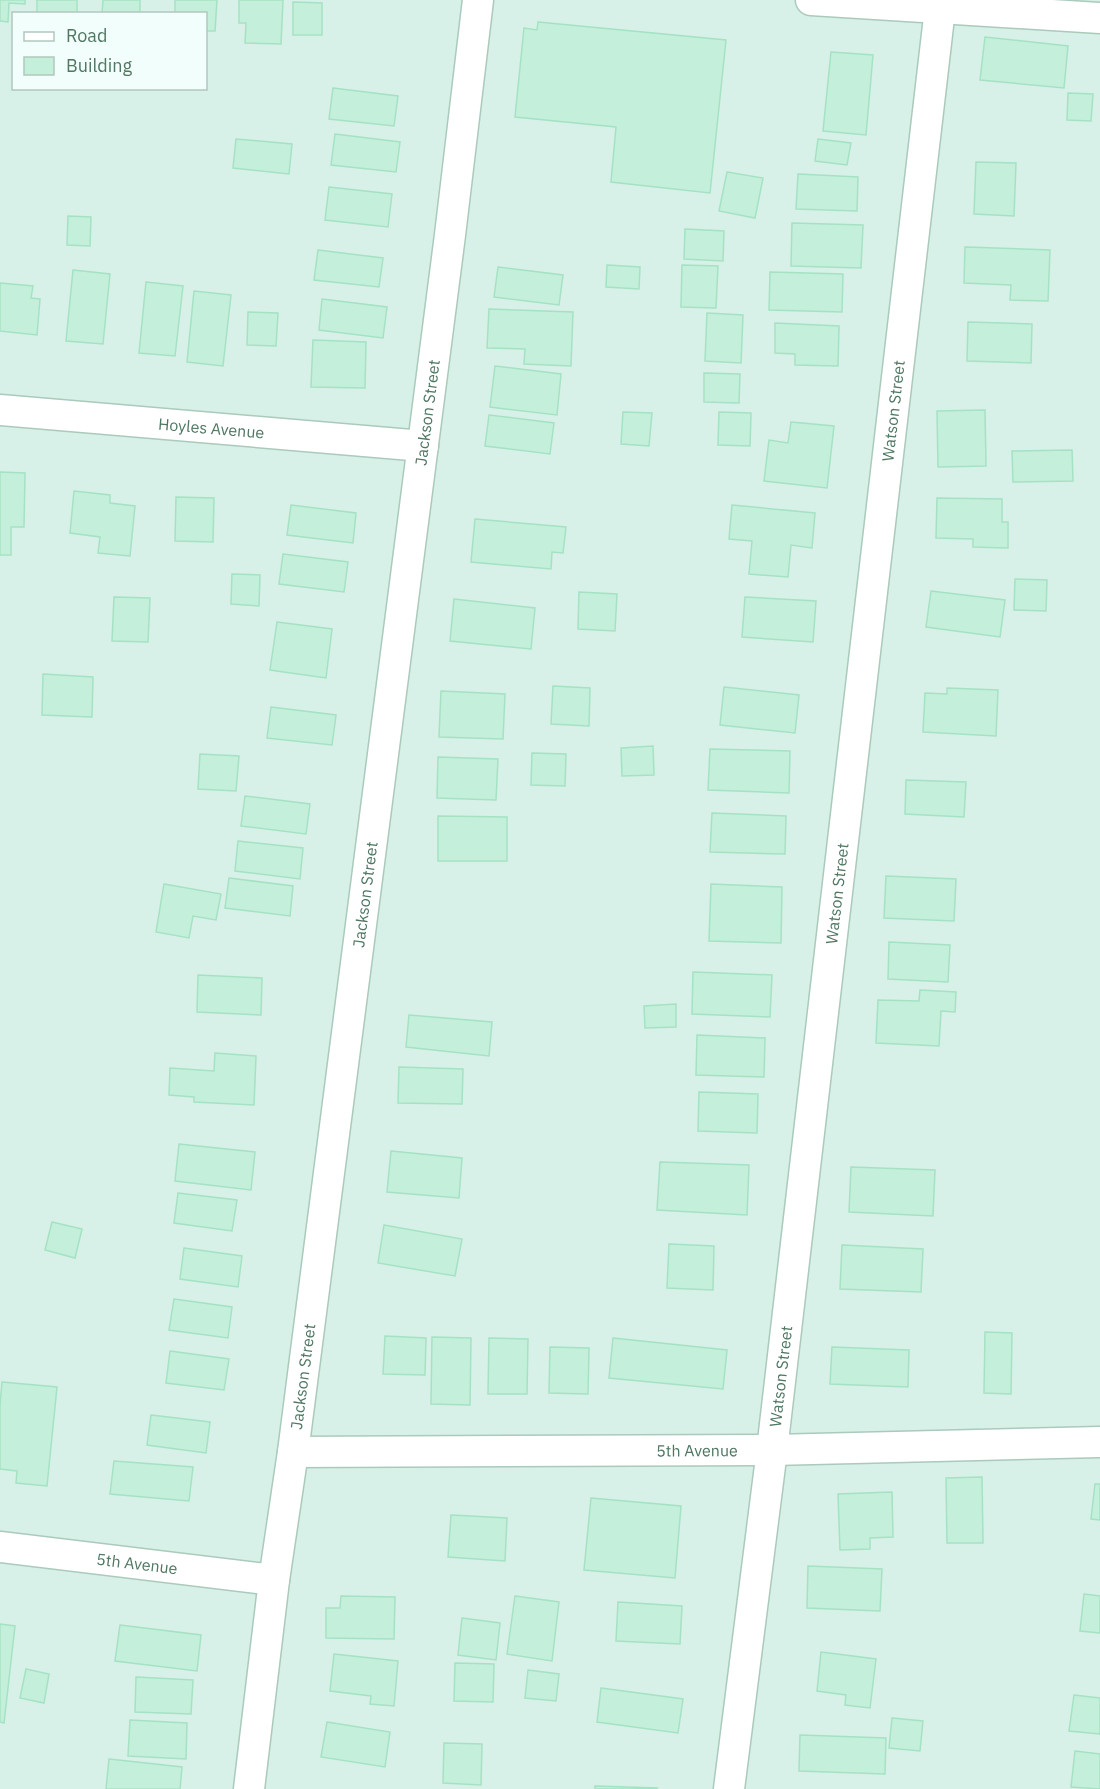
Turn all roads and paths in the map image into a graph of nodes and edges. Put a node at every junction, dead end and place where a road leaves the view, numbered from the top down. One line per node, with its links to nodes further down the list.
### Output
1 (478, 0): 6 (street, Jackson Street)
2 (811, 0): 3 (street)
3 (940, 4): 4 (street); 8 (street, Watson Street)
4 (1100, 18)
5 (0, 410): 6 (street, Hoyles Avenue)
6 (423, 446): 9 (street, Jackson Street)
7 (1100, 1442): 8 (street, 5th Avenue)
8 (772, 1450): 9 (street, 5th Avenue); 13 (street, Watson Street)
9 (293, 1452): 11 (street, Jackson Street)
10 (0, 1547): 11 (street, 5th Avenue)
11 (274, 1580): 12 (street, Jackson Street)
12 (249, 1789)
13 (729, 1789)

